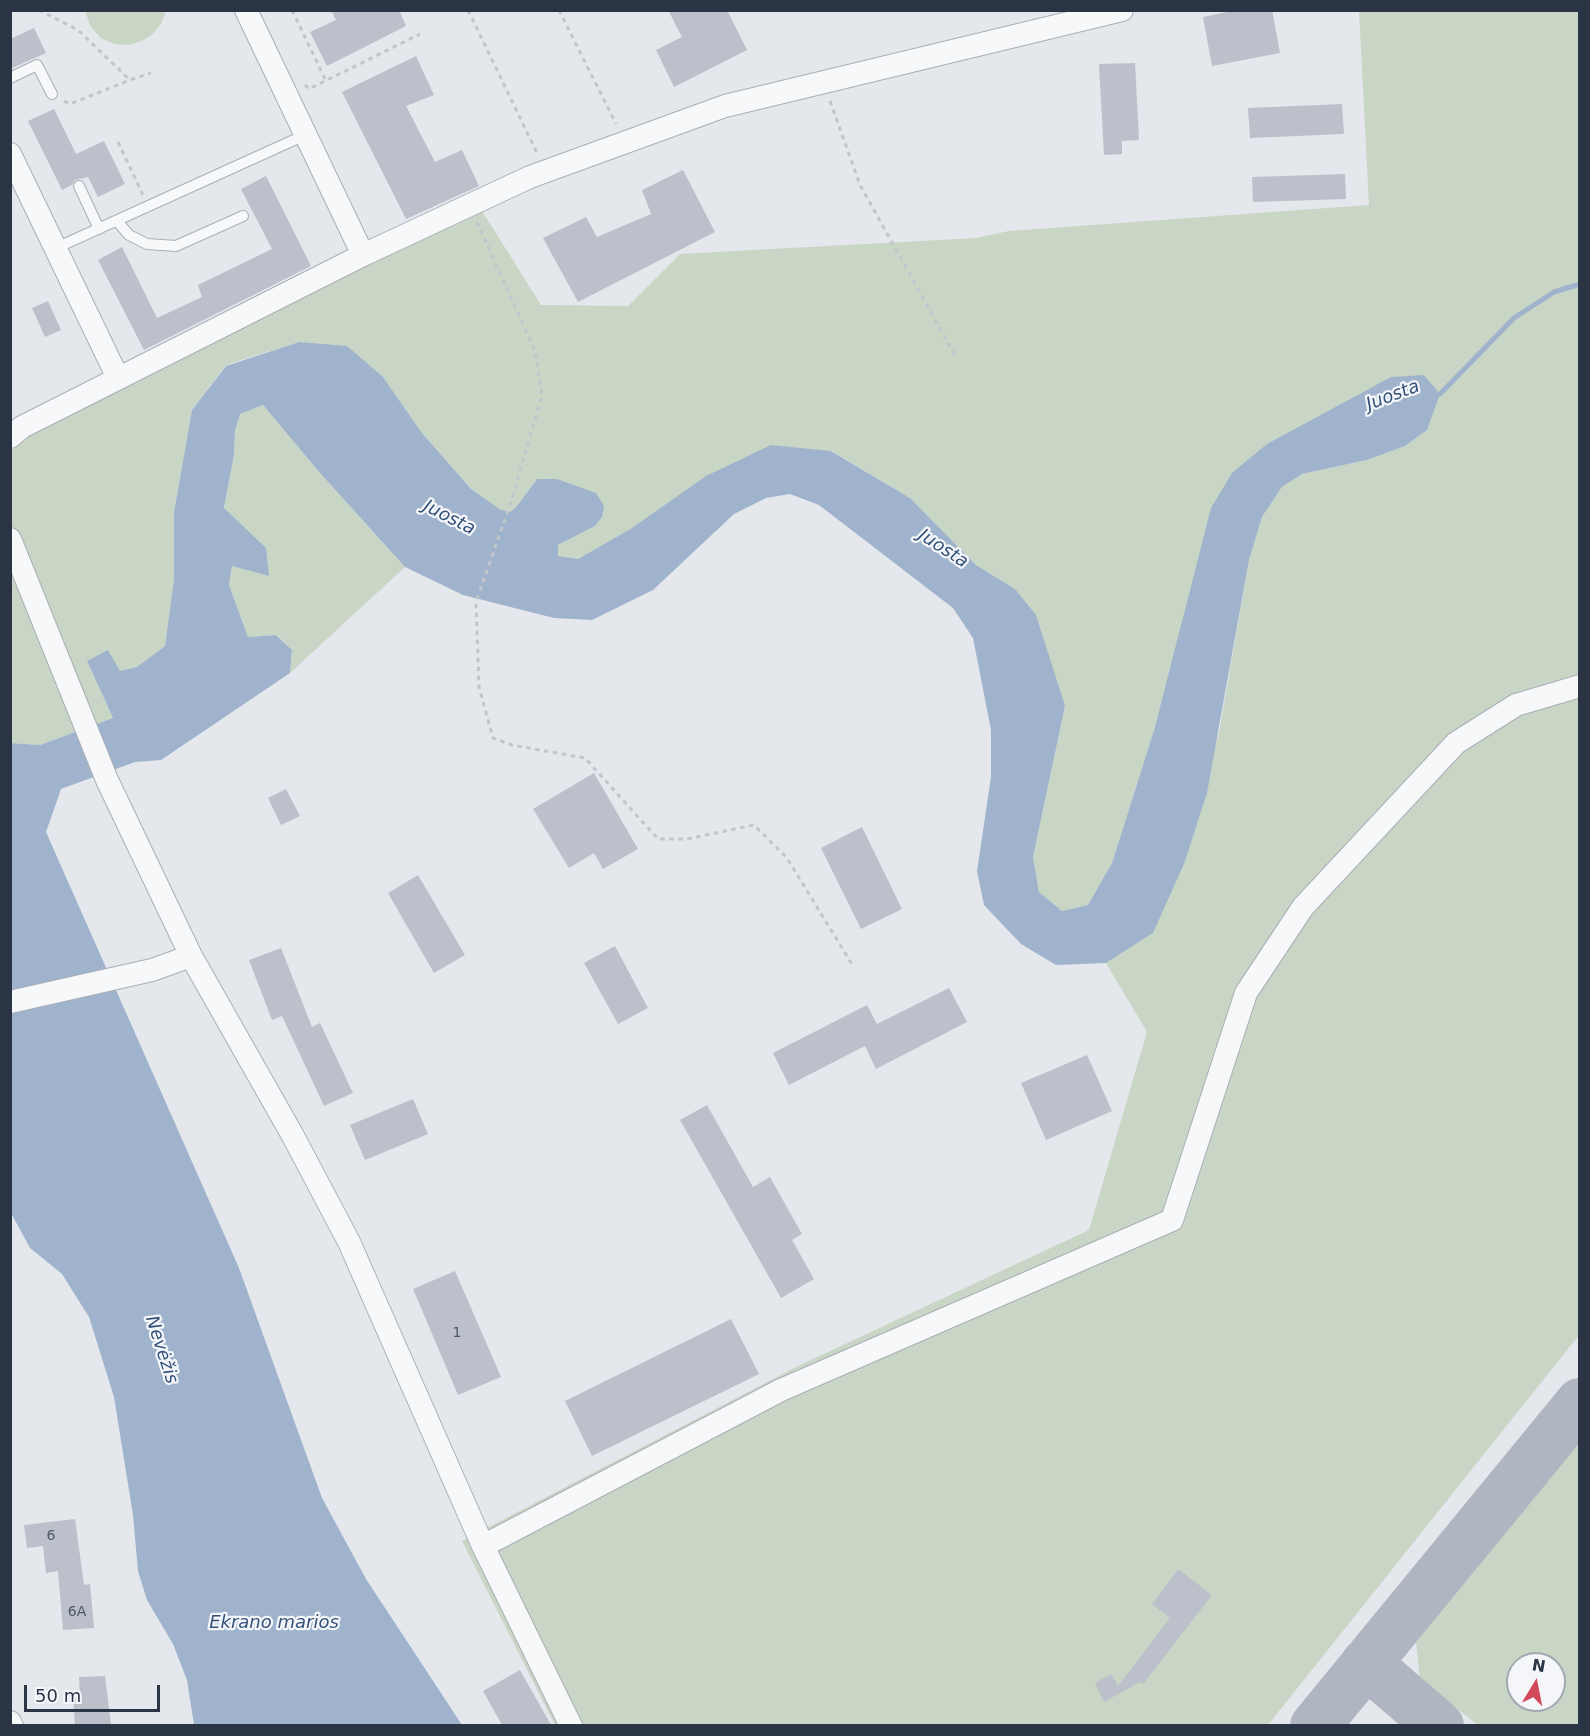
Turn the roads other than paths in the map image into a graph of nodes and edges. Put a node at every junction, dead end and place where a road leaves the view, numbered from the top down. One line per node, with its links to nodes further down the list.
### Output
1 (246, 10): 5 (street)
2 (1122, 10): 12 (street)
3 (10, 78): 4 (lane)
4 (52, 94)
5 (305, 135): 9 (lane); 12 (street)
6 (10, 154): 11 (street)
7 (79, 186): 10 (lane)
8 (243, 216): 9 (lane)
9 (117, 220): 10 (lane)
10 (99, 229): 11 (lane)
11 (56, 248): 13 (street)
12 (363, 255): 13 (street)
13 (118, 378): 14 (street)
14 (10, 436)
15 (10, 539): 17 (street)
16 (1580, 686): 19 (street)
17 (191, 956): 18 (street); 19 (street)
18 (10, 1002)
19 (483, 1546): 20 (street)
20 (571, 1725)

